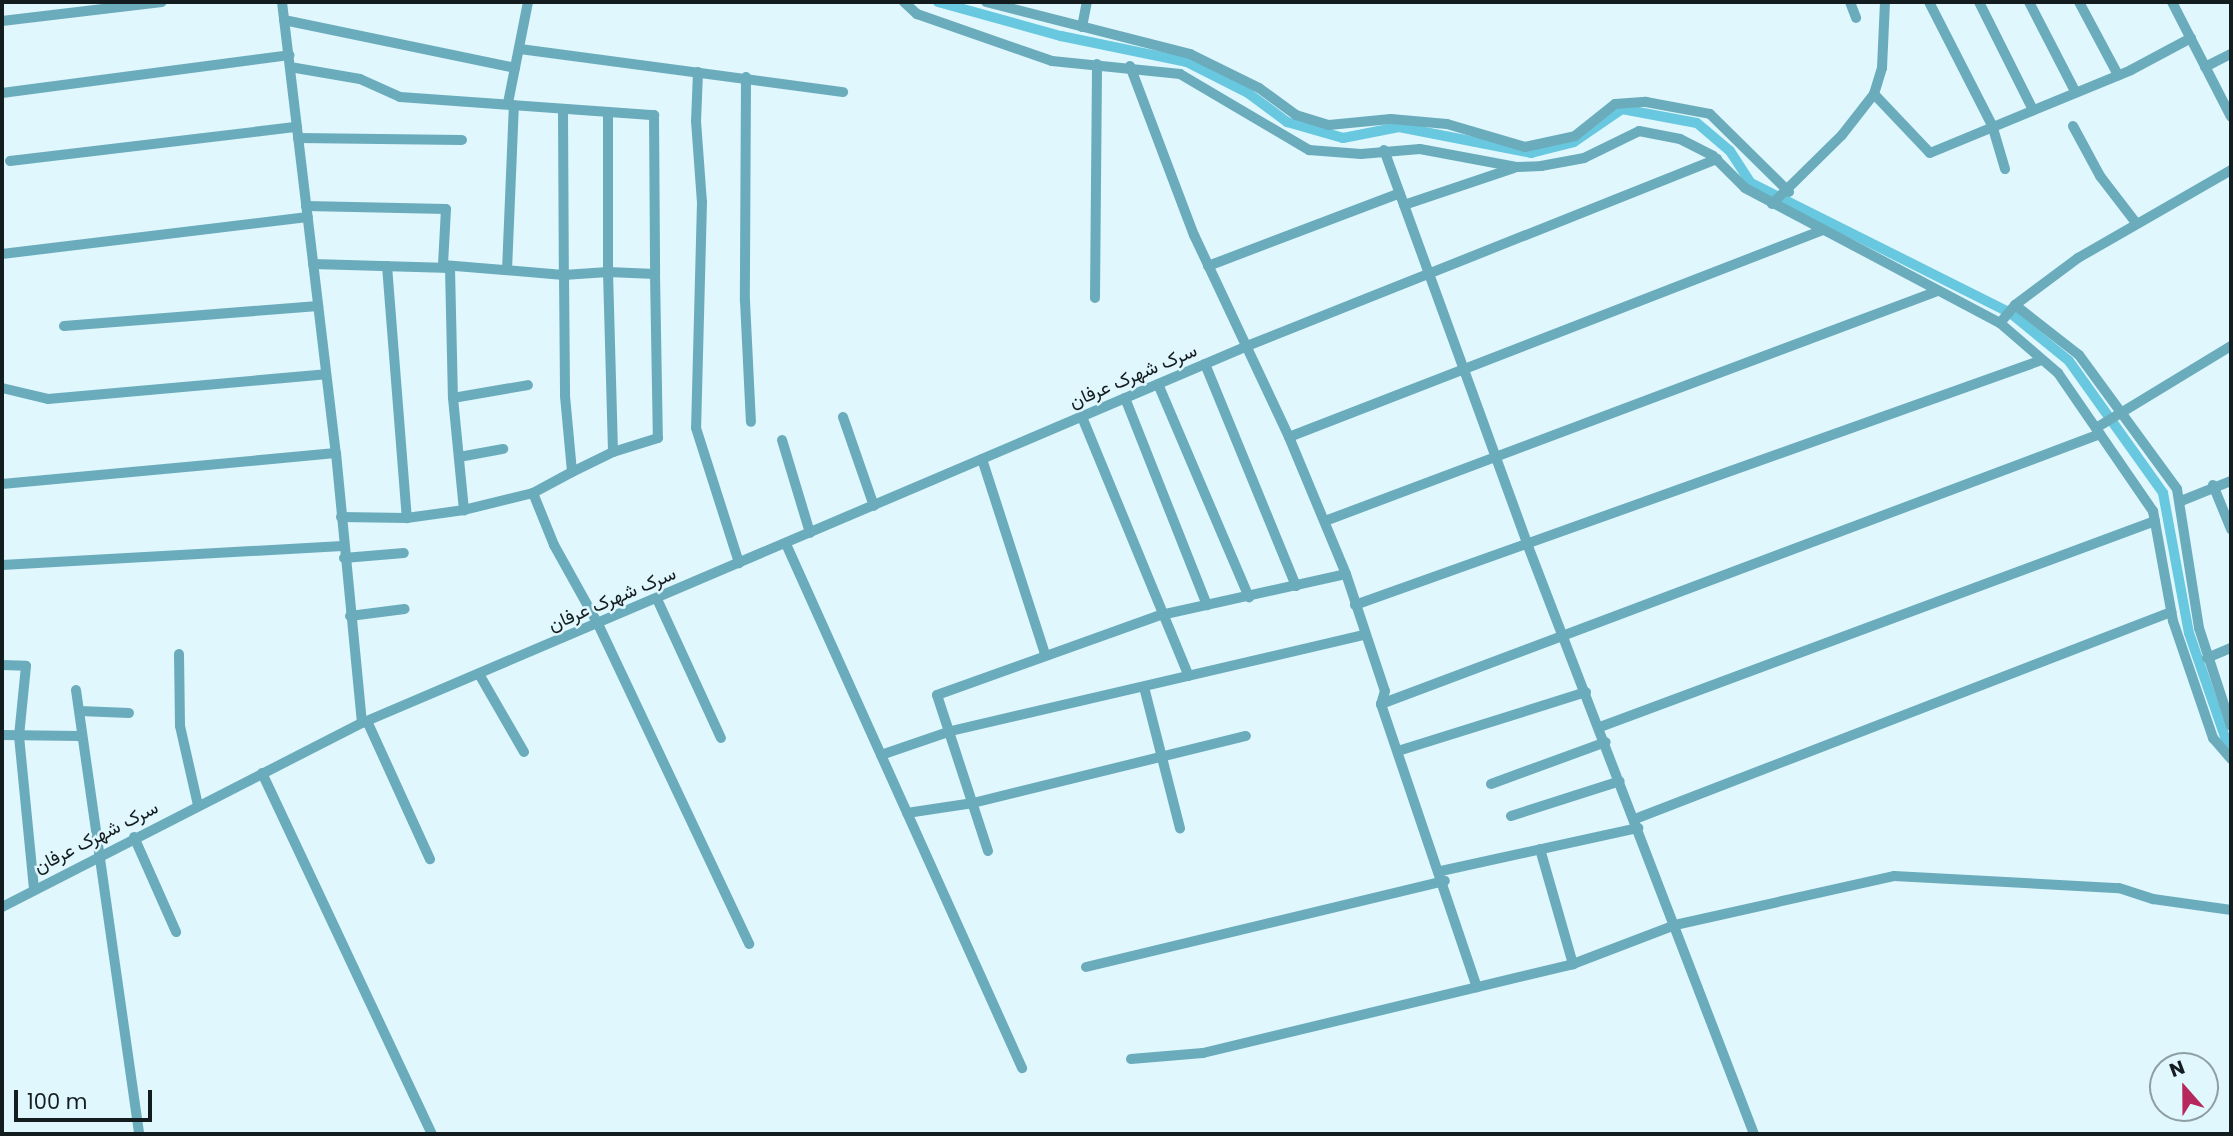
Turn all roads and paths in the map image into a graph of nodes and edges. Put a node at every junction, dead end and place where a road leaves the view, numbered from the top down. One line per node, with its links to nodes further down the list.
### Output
1 (162, 2): 17 (street)
2 (282, 2): 16 (street)
3 (528, 2): 20 (street)
4 (904, 2): 24 (street)
5 (986, 2): 14 (street)
6 (1087, 2): 18 (street)
7 (1850, 2): 15 (street)
8 (1885, 2): 35 (street)
9 (1929, 2): 41 (street)
10 (1979, 2): 38 (street)
11 (2029, 2): 32 (street)
12 (2079, 2): 30 (street)
13 (2172, 2): 19 (street)
14 (1009, 5): 18 (street)
15 (1856, 19)
16 (284, 20): 23 (street); 27 (street)
17 (2, 21)
18 (1082, 27): 21 (street)
19 (2191, 38): 26 (street); 30 (street)
20 (520, 49): 27 (street); 28 (street)
21 (1188, 54): 29 (street); 52 (street)
22 (2231, 54): 26 (street)
23 (289, 61): 34 (street); 36 (street); 43 (street)
24 (1097, 64): 25 (street); 68 (street)
25 (1130, 66): 29 (street); 60 (street)
26 (2205, 67): 40 (street)
27 (515, 68): 36 (street)
28 (698, 72): 31 (street); 116 (street)
29 (1180, 74): 45 (street)
30 (2118, 75): 32 (street)
31 (746, 77): 33 (street); 87 (street)
32 (2075, 91): 38 (street)
33 (843, 92)
34 (2, 93)
35 (1874, 94): 41 (street); 52 (street)
36 (511, 104): 37 (street); 62 (street)
37 (563, 110): 39 (street); 66 (street)
38 (2033, 110): 41 (street)
39 (608, 113): 63 (street); 65 (street)
40 (2231, 117)
41 (1992, 125): 49 (street)
42 (2073, 126): 55 (street)
43 (298, 132): 44 (street); 47 (street); 54 (street)
44 (462, 140)
45 (1384, 150): 48 (street); 51 (street)
46 (1717, 159): 48 (street); 52 (street); 64 (street, سرک شهرک عرفان)
47 (10, 161)
48 (1516, 167): 53 (street)
49 (2005, 169)
50 (2231, 170): 55 (street)
51 (1400, 193): 53 (street); 60 (street)
52 (1780, 198): 56 (street)
53 (1404, 205): 64 (street)
54 (307, 211): 57 (street); 58 (street); 61 (street)
55 (2136, 223): 69 (street)
56 (1823, 230): 67 (street); 77 (street)
57 (2, 254)
58 (313, 264): 59 (street); 70 (street)
59 (387, 265): 61 (street); 106 (street)
60 (1208, 266): 73 (street)
61 (450, 268): 62 (street); 82 (street)
62 (507, 270): 66 (street)
63 (608, 272): 65 (street); 66 (street); 92 (street)
64 (1430, 273): 73 (street, سرک شهرک عرفان); 77 (street)
65 (655, 274): 92 (street)
66 (564, 275): 97 (street)
67 (1935, 292): 71 (street); 95 (street)
68 (1095, 298)
69 (2015, 305): 71 (street); 84 (street)
70 (318, 306): 72 (street); 78 (street)
71 (2002, 320): 75 (street)
72 (64, 326)
73 (1247, 346): 76 (street, سرک شهرک عرفان); 89 (street)
74 (2231, 346): 84 (street)
75 (2039, 361): 88 (street); 113 (street)
76 (1205, 364): 79 (street, سرک شهرک عرفان); 119 (street)
77 (1466, 369): 89 (street); 95 (street)
78 (326, 374): 81 (street); 93 (street)
79 (1158, 384): 83 (street, سرک شهرک عرفان); 120 (street)
80 (528, 385): 82 (street)
81 (2, 388)
82 (453, 398): 94 (street)
83 (1125, 398): 86 (street, سرک شهرک عرفان); 123 (street)
84 (2123, 412): 88 (street); 102 (street)
85 (843, 417): 103 (street)
86 (1082, 417): 96 (street, سرک شهرک عرفان); 126 (street)
87 (751, 422)
88 (2098, 431): 108 (street); 130 (street)
89 (1289, 436): 107 (street)
90 (782, 440): 110 (street)
91 (503, 449): 94 (street)
92 (613, 452): 97 (street)
93 (336, 453): 99 (street); 105 (street)
94 (459, 457): 104 (street)
95 (1499, 458): 107 (street); 113 (street)
96 (982, 459): 103 (street, سرک شهرک عرفان); 133 (street)
97 (572, 472): 101 (street)
98 (2231, 481): 100 (street)
99 (2, 484)
100 (2214, 487): 102 (street); 109 (street)
101 (533, 493): 104 (street); 128 (street)
102 (2181, 501): 134 (street)
103 (874, 506): 110 (street, سرک شهرک عرفان)
104 (464, 510): 106 (street)
105 (341, 517): 106 (street); 112 (street)
106 (407, 518)
107 (1325, 521): 118 (street)
108 (2155, 521): 125 (street); 146 (street)
109 (2231, 529)
110 (810, 533): 111 (street, سرک شهرک عرفان)
111 (786, 544): 116 (street, سرک شهرک عرفان); 156 (street)
112 (342, 546): 115 (street); 117 (street)
113 (1528, 546): 122 (street); 130 (street)
114 (404, 553): 115 (street)
115 (344, 558): 127 (street)
116 (739, 563): 121 (street, سرک شهرک عرفان)
117 (2, 565)
118 (1346, 574): 119 (street); 122 (street)
119 (1296, 586): 120 (street)
120 (1249, 597): 123 (street)
121 (657, 599): 128 (street, سرک شهرک عرفان); 152 (street)
122 (1355, 605): 129 (street)
123 (1207, 606): 126 (street)
124 (405, 609): 127 (street)
125 (2171, 612): 158 (street); 166 (street)
126 (1161, 615): 133 (street); 137 (street)
127 (350, 616): 144 (street)
128 (598, 624): 136 (street, سرک شهرک عرفان); 179 (street)
129 (1364, 635): 137 (street); 141 (street)
130 (1567, 638): 140 (street); 141 (street)
131 (2231, 648): 134 (street)
132 (179, 654): 163 (street)
133 (1045, 654): 147 (street)
134 (2207, 658): 145 (street)
135 (2, 665): 149 (street)
136 (479, 674): 144 (street, سرک شهرک عرفان); 155 (street)
137 (1189, 676): 138 (street)
138 (1144, 687): 147 (street); 157 (street)
139 (76, 690): 142 (street)
140 (1586, 692): 146 (street); 154 (street)
141 (1381, 704): 154 (street)
142 (80, 711): 143 (street); 150 (street)
143 (129, 713)
144 (364, 722): 159 (street, سرک شهرک عرفان); 172 (street)
145 (2231, 726)
146 (1600, 727): 153 (street)
147 (951, 731): 156 (street); 162 (street)
148 (2, 734): 149 (street)
149 (19, 736): 150 (street); 174 (street)
150 (80, 736): 171 (street)
151 (1246, 736): 157 (street)
152 (721, 738)
153 (1605, 742): 160 (street); 161 (street)
154 (1398, 751): 173 (street)
155 (524, 752)
156 (881, 755): 164 (street)
157 (1162, 756): 162 (street); 167 (street)
158 (2231, 759)
159 (262, 773): 163 (street, سرک شهرک عرفان); 186 (street)
160 (1620, 781): 165 (street); 166 (street)
161 (1490, 784)
162 (973, 803): 164 (street); 170 (street)
163 (198, 805): 168 (street, سرک شهرک عرفان)
164 (907, 813): 184 (street)
165 (1511, 816)
166 (1636, 823): 169 (street); 177 (street)
167 (1180, 828)
168 (134, 837): 171 (street, سرک شهرک عرفان); 178 (street)
169 (1540, 849): 173 (street); 180 (street)
170 (988, 850)
171 (101, 854): 174 (street, سرک شهرک عرفان); 185 (street)
172 (430, 859)
173 (1443, 876): 181 (street); 182 (street)
174 (34, 888): 175 (street, سرک شهرک عرفان)
175 (2, 907)
176 (2231, 910): 177 (street)
177 (1675, 925): 180 (street); 187 (street)
178 (176, 932)
179 (749, 944)
180 (1573, 964): 182 (street)
181 (1086, 967)
182 (1478, 987): 183 (street)
183 (1131, 1059)
184 (1022, 1068)
185 (139, 1134)
186 (432, 1134)
187 (1754, 1134)

